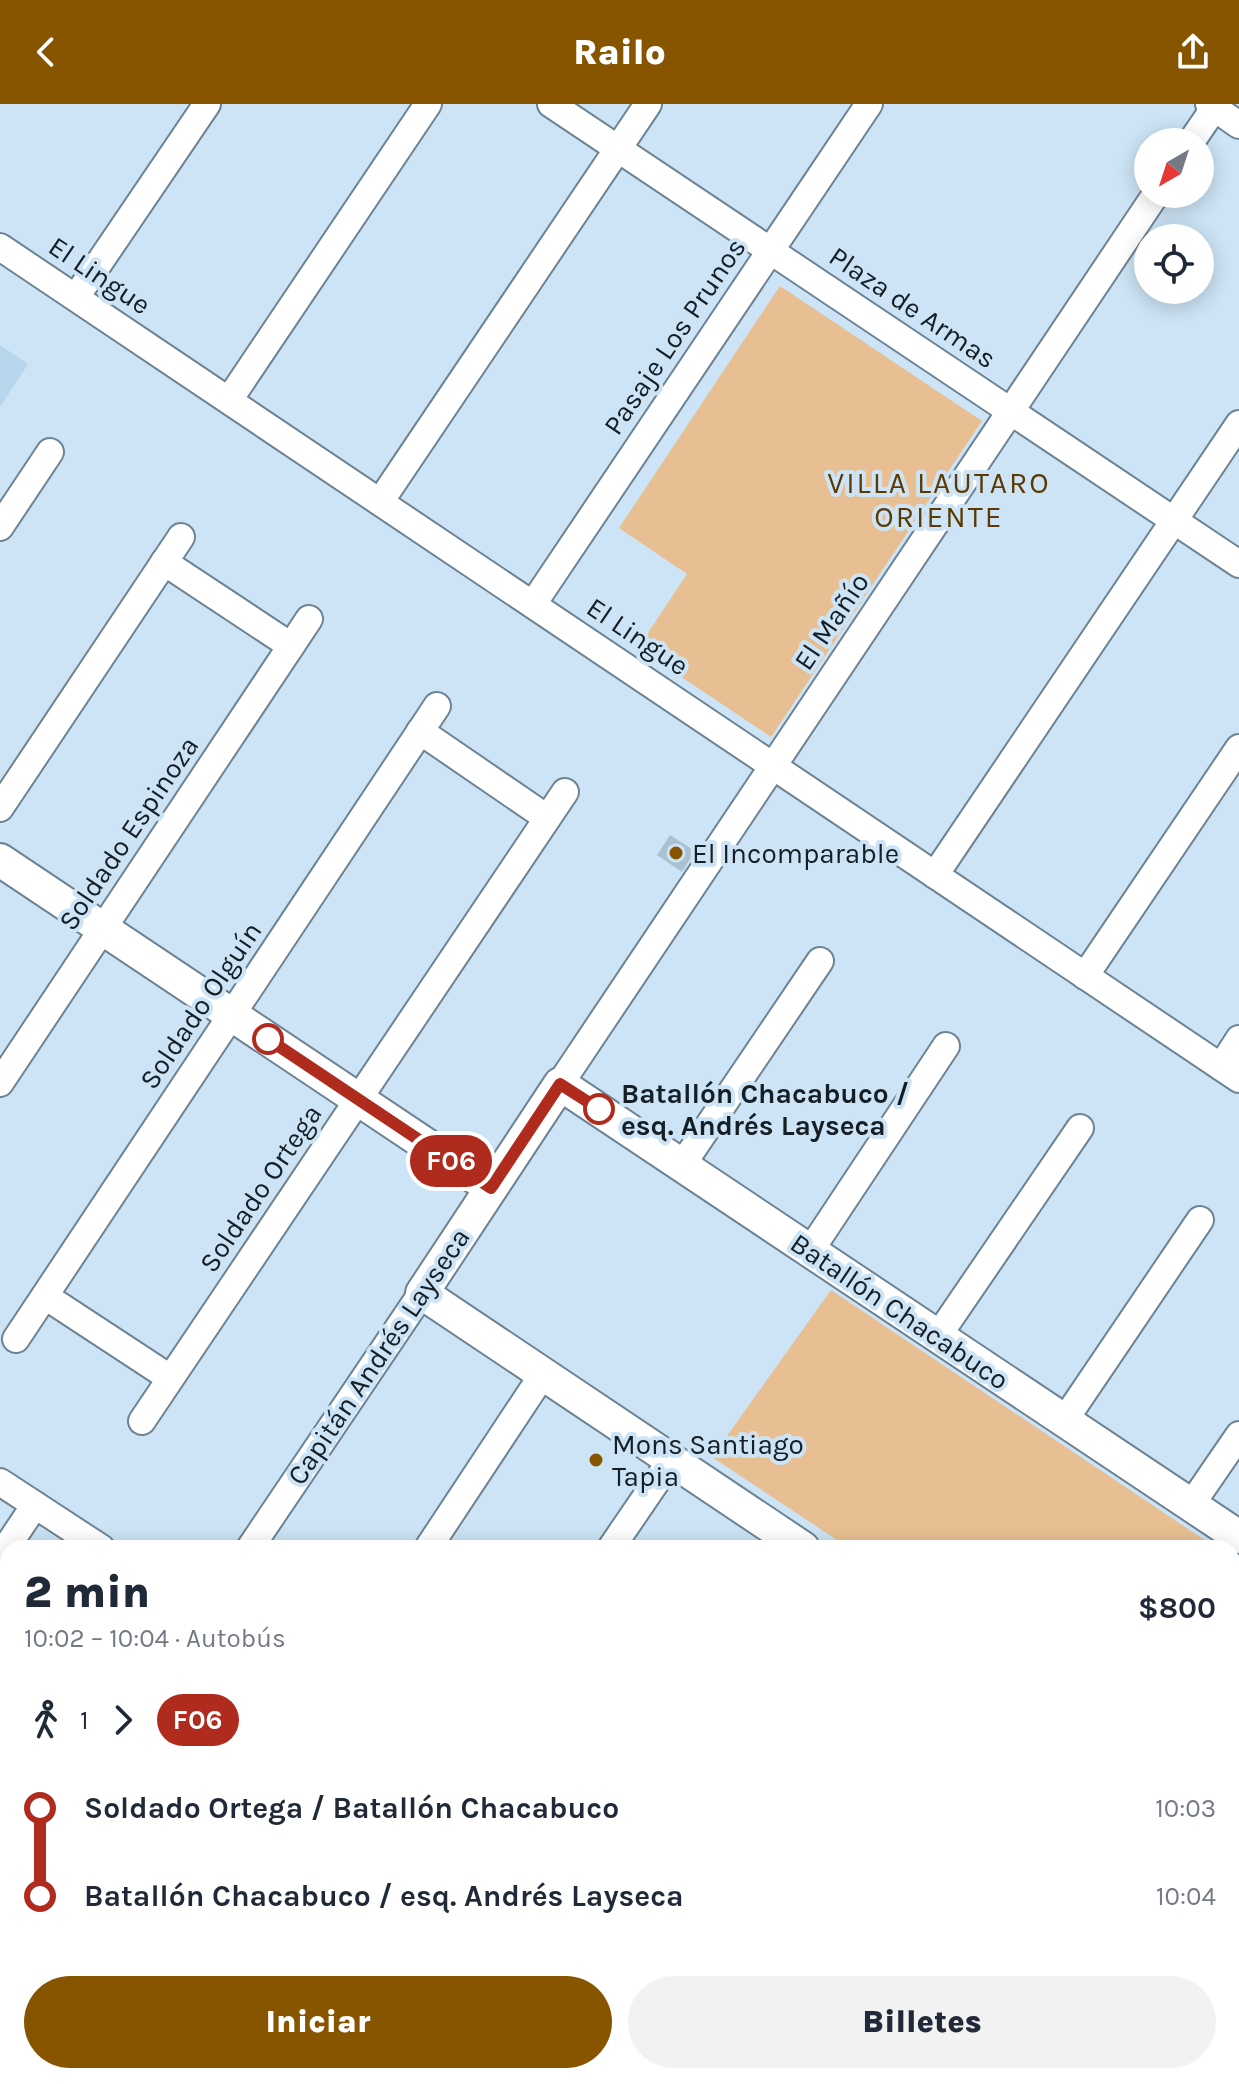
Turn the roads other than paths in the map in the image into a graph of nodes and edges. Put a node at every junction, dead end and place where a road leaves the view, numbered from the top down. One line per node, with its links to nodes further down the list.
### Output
1 (207, 104): 13 (street)
2 (428, 104): 14 (street)
3 (551, 104): 9 (street, Plaza de Armas)
4 (648, 104): 9 (street)
5 (869, 104): 12 (street, Pasaje Los Prunos)
6 (1213, 105): 7 (street); 8 (street)
7 (1239, 125)
8 (1199, 128)
9 (618, 149): 12 (street, Plaza de Armas); 18 (street)
10 (1147, 208): 15 (street, El Mañío)
11 (0, 247): 13 (street, El Lingue)
12 (770, 250): 15 (street, Plaza de Armas); 24 (street, Pasaje Los Prunos)
13 (76, 297): 14 (street, El Lingue)
14 (229, 400): 18 (street, El Lingue)
15 (1011, 411): 19 (street, Plaza de Armas); 30 (street, El Mañío)
16 (1239, 424): 19 (street)
17 (50, 452): 20 (street)
18 (380, 502): 24 (street, El Lingue)
19 (1174, 521): 23 (street, Plaza de Armas); 35 (street)
20 (0, 527)
21 (181, 537): 22 (street)
22 (164, 562): 26 (street); 32 (street)
23 (1239, 564)
24 (533, 604): 30 (street, El Lingue)
25 (309, 619): 26 (street, Soldado Espinoza)
26 (291, 646): 36 (street, Soldado Espinoza)
27 (437, 706): 28 (street, Soldado Olguín)
28 (420, 731): 33 (street); 39 (street, Soldado Olguín)
29 (1239, 748): 38 (street)
30 (773, 766): 35 (street, El Lingue); 44 (street, Capitán Andrés Layseca)
31 (565, 792): 33 (street, Soldado Ortega)
32 (0, 808)
33 (547, 818): 45 (street, Soldado Ortega)
34 (0, 860): 36 (street)
35 (935, 875): 38 (street, El Lingue)
36 (103, 928): 39 (street); 43 (street, Soldado Espinoza)
37 (820, 961): 47 (street)
38 (1085, 976): 42 (street, El Lingue)
39 (232, 1015): 45 (street); 52 (street, Soldado Olguín)
40 (1239, 1039): 42 (street)
41 (946, 1046): 50 (street)
42 (1230, 1073)
43 (0, 1083)
44 (560, 1084): 47 (street, Batallón Chacabuco); 48 (street, Capitán Andrés Layseca)
45 (358, 1099): 48 (street); 56 (street, Soldado Ortega)
46 (1080, 1128): 53 (street)
47 (682, 1165): 50 (street, Batallón Chacabuco)
48 (491, 1188): 51 (street, Capitán Andrés Layseca)
49 (1200, 1220): 58 (street)
50 (810, 1251): 53 (street, Batallón Chacabuco)
51 (422, 1293): 55 (street); 67 (street, Capitán Andrés Layseca)
52 (45, 1296): 54 (street, Soldado Olguín); 56 (street)
53 (938, 1336): 58 (street, Batallón Chacabuco)
54 (16, 1339)
55 (543, 1374): 60 (street); 68 (street)
56 (170, 1378): 57 (street, Soldado Ortega)
57 (142, 1421)
58 (1064, 1421): 63 (street, Batallón Chacabuco)
59 (1239, 1435): 63 (street)
60 (671, 1460): 69 (street); 70 (street)
61 (0, 1482): 62 (street)
62 (35, 1505): 65 (street); 66 (street)
63 (1191, 1505): 64 (street, Batallón Chacabuco)
64 (1239, 1537)
65 (11, 1540)
66 (89, 1540)
67 (255, 1540)
68 (433, 1540)
69 (616, 1540)
70 (788, 1540)

